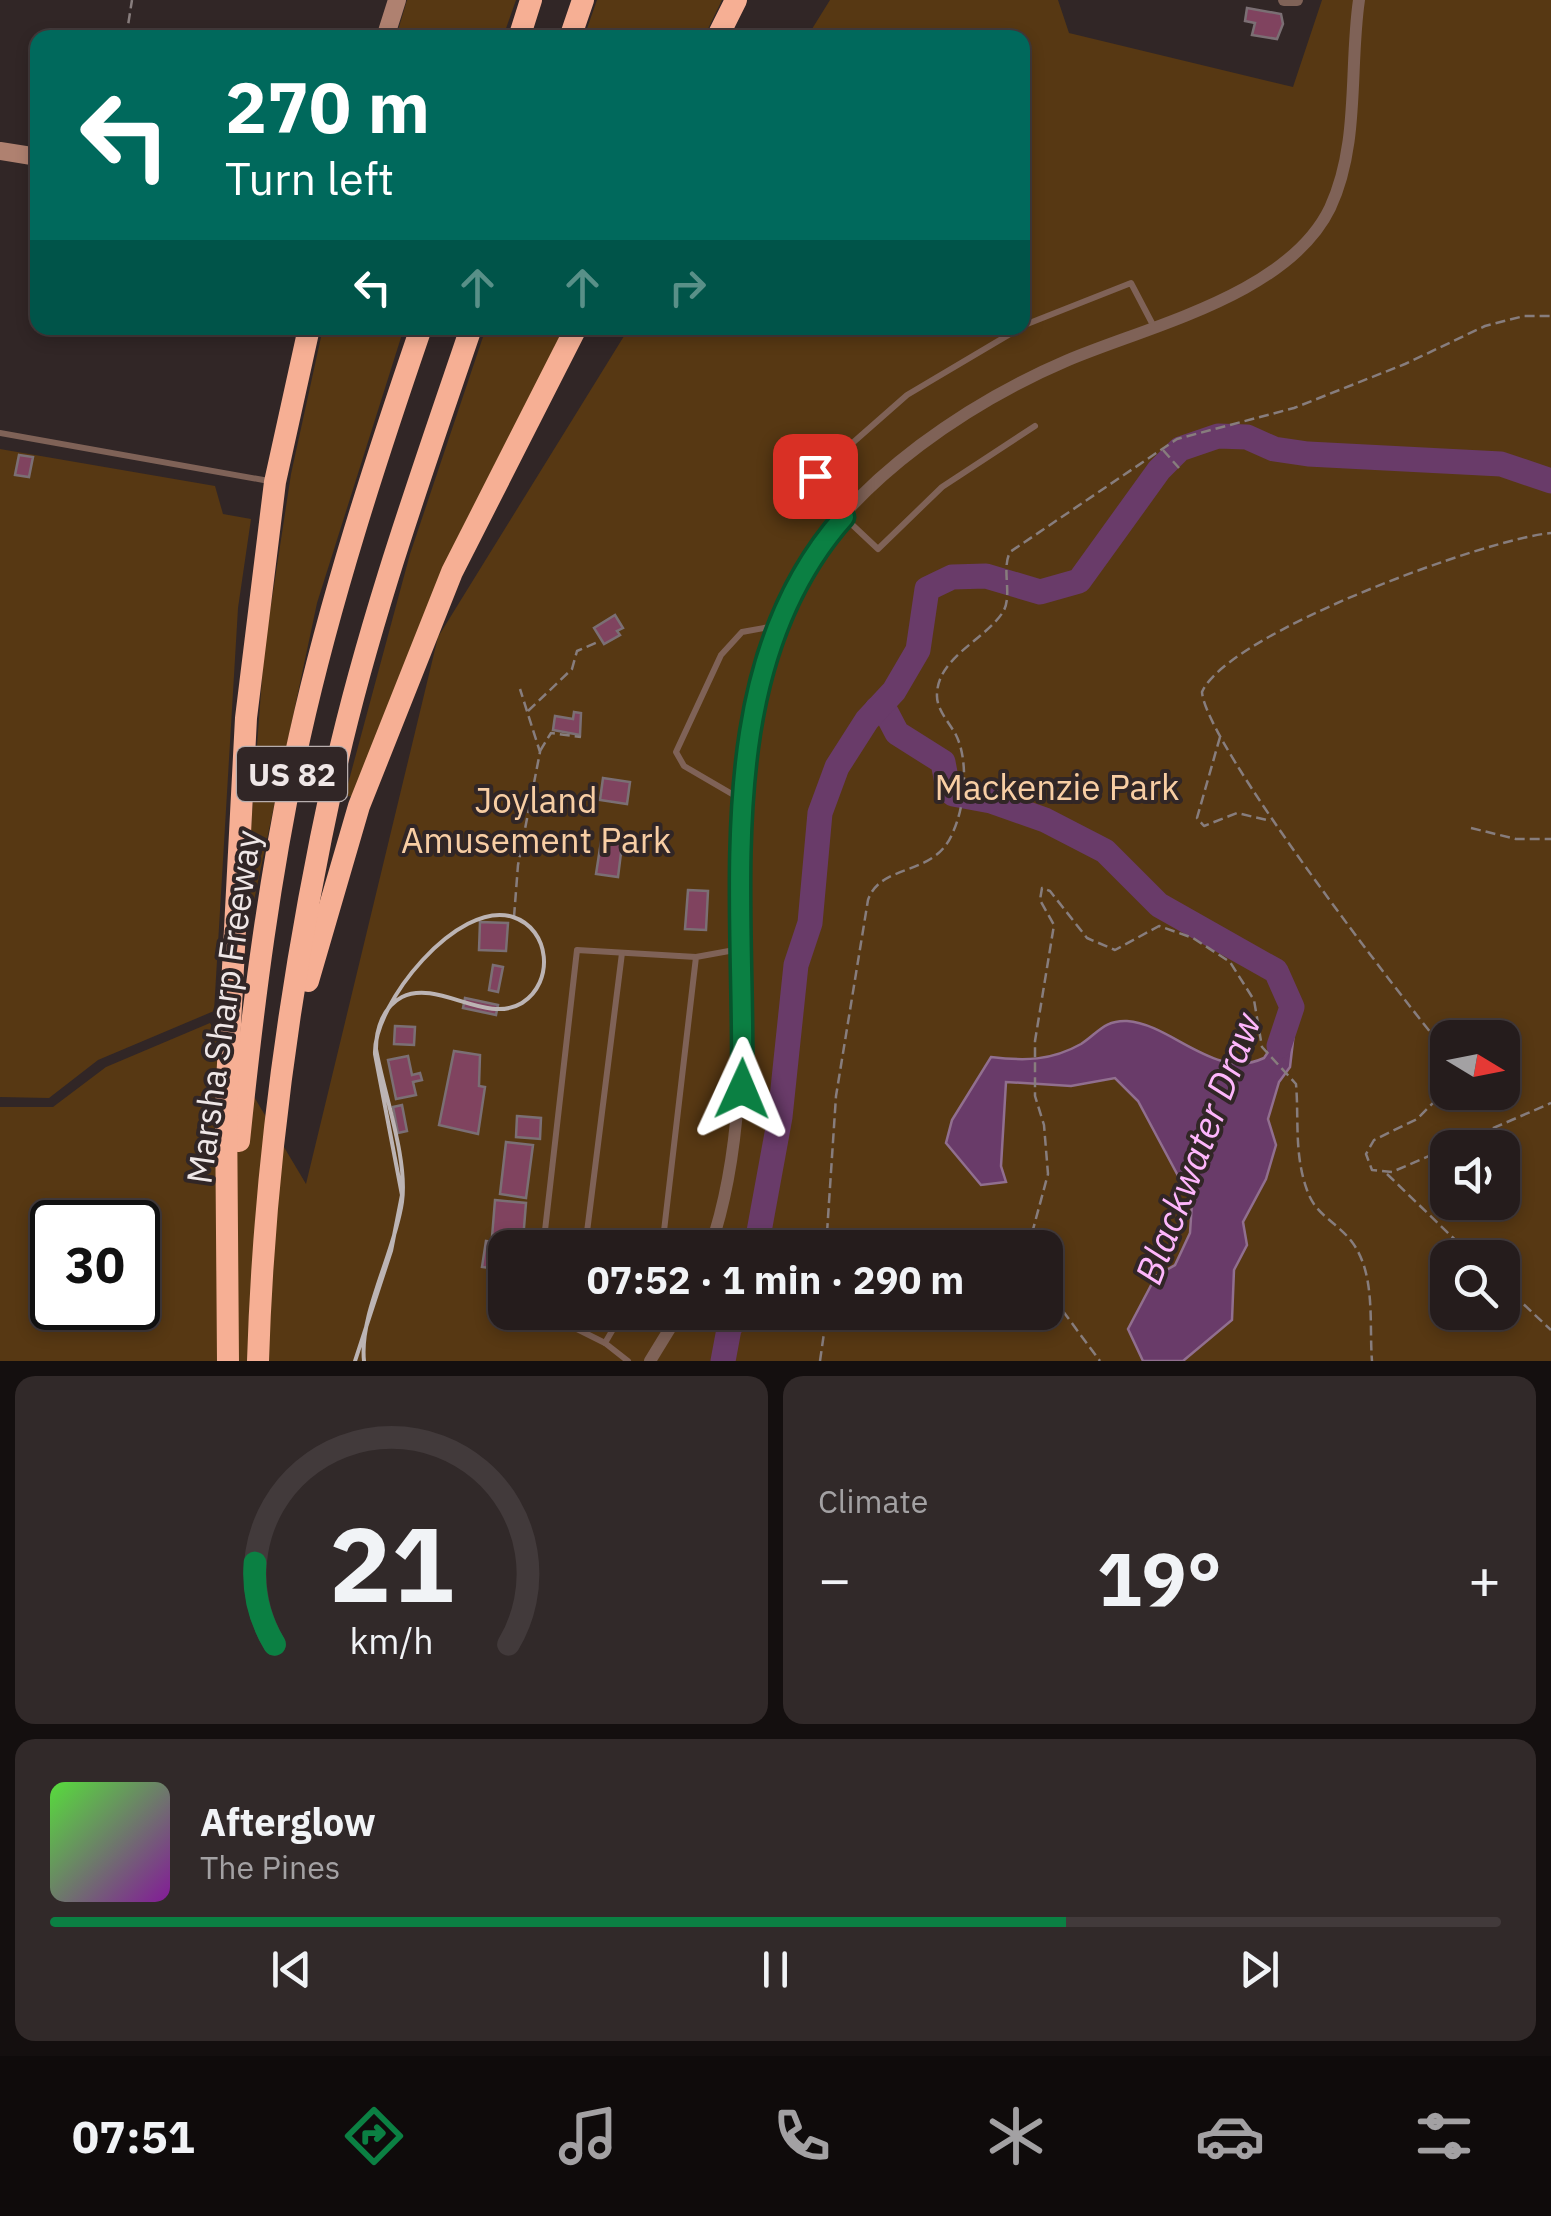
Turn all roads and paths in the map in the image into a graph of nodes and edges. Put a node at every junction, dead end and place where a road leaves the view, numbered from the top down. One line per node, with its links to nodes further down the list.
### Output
1 (132, 0): 7 (path)
2 (396, 0): 8 (main road)
3 (531, 0): 9 (highway)
4 (583, 0): 10 (highway)
5 (736, 0): 11 (highway)
6 (1360, 0): 16 (street)
7 (127, 30)
8 (387, 30)
9 (522, 30)
10 (573, 30)
11 (721, 30)
12 (0, 150): 13 (main road)
13 (30, 156)
14 (1551, 316): 24 (path)
15 (1030, 323): 16 (lane)
16 (1154, 326): 27 (street)
17 (307, 335): 26 (highway)
18 (418, 335): 55 (highway, Marsha Sharp Freeway / US 82)
19 (469, 335): 45 (highway, Marsha Sharp Freeway / US 82)
20 (572, 335): 45 (highway)
21 (1008, 335): 27 (lane)
22 (1035, 426): 27 (lane)
23 (0, 434): 26 (lane)
24 (1161, 448): 25 (path); 53 (path)
25 (1179, 468)
26 (275, 482): 55 (highway)
27 (844, 517): 29 (street)
28 (1551, 532): 33 (path)
29 (776, 626): 36 (street); 36 (lane)
30 (600, 641): 32 (path)
31 (520, 689): 32 (path)
32 (527, 712): 35 (path)
33 (1220, 735): 37 (path); 37 (path)
34 (581, 737): 35 (path)
35 (540, 752): 40 (path)
36 (745, 802): 41 (street)
37 (1276, 823): 44 (path)
38 (1472, 828): 39 (path)
39 (1551, 839)
40 (514, 917)
41 (742, 949): 43 (lane); 52 (street)
42 (622, 952): 43 (lane); 49 (lane); 50 (lane)
43 (696, 957): 51 (lane)
44 (1430, 1030)
45 (286, 1056): 66 (highway, US 82)
46 (1551, 1103): 48 (path)
47 (1430, 1107): 48 (path)
48 (1386, 1174): 56 (path)
49 (545, 1230)
50 (587, 1230)
51 (664, 1230)
52 (716, 1230)
53 (827, 1230)
54 (1033, 1230): 71 (path)
55 (230, 1234): 65 (highway, US 82)
56 (1455, 1240)
57 (1520, 1301): 63 (path)
58 (1063, 1311): 70 (path)
59 (579, 1330): 64 (lane)
60 (613, 1330): 64 (lane)
61 (669, 1330): 68 (street)
62 (824, 1330): 69 (path)
63 (1551, 1330)
64 (605, 1343): 67 (lane)
65 (228, 1361)
66 (258, 1361)
67 (628, 1361)
68 (650, 1361)
69 (820, 1361)
70 (1100, 1361)
71 (1372, 1361)

